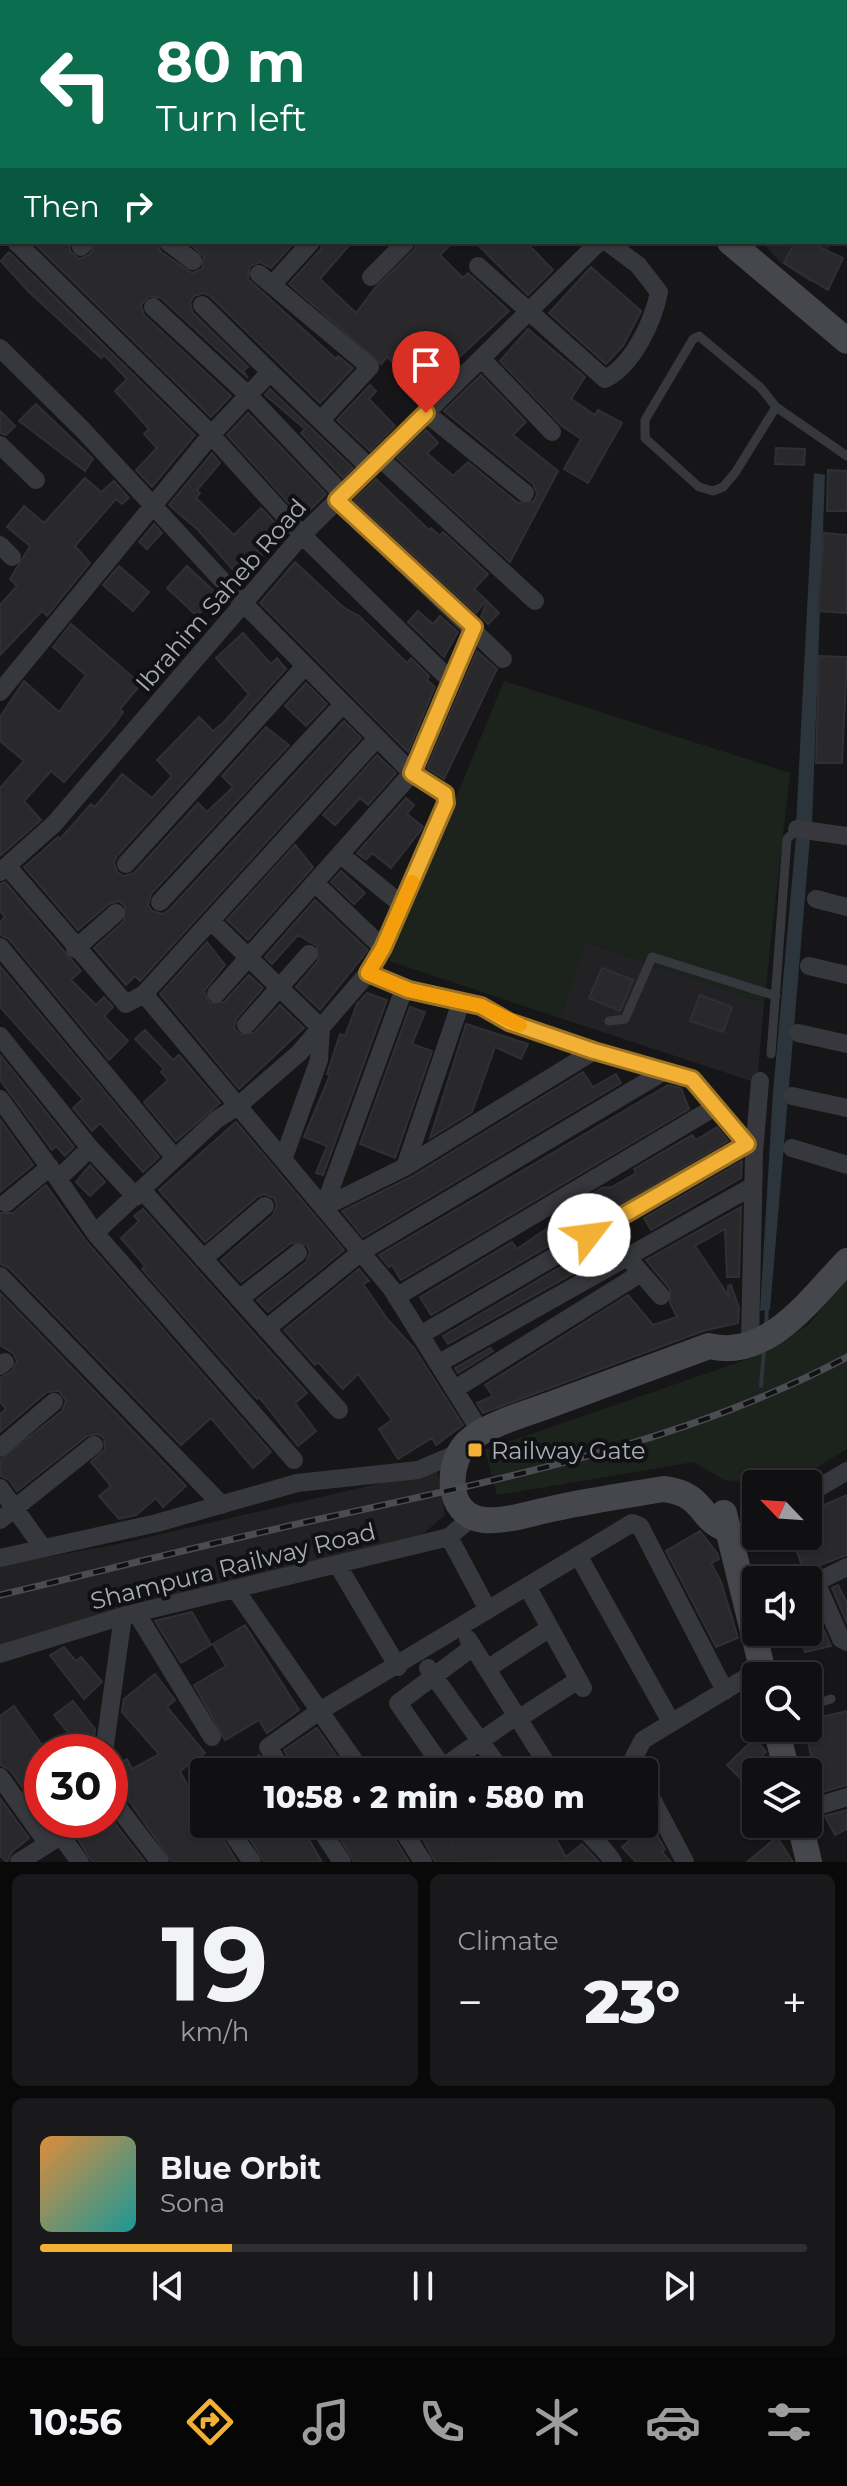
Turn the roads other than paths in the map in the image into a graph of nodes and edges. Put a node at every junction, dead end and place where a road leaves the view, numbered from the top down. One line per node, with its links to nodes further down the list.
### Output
1 (18, 244): 25 (street)
2 (171, 244): 9 (street)
3 (309, 244): 23 (street)
4 (404, 244): 11 (street)
5 (610, 244): 14 (street)
6 (732, 244): 16 (street)
7 (752, 244): 15 (street)
8 (593, 248): 14 (street, Ibrahim Saheb Road)
9 (193, 261)
10 (478, 266): 14 (street)
11 (371, 277)
12 (202, 305): 19 (street)
13 (153, 307): 20 (street)
14 (528, 313): 18 (street, Ibrahim Saheb Road)
15 (847, 320)
16 (847, 341)
17 (0, 348): 32 (street)
18 (482, 359): 22 (street, Ibrahim Saheb Road); 24 (street)
19 (270, 372): 20 (street); 23 (street)
20 (248, 395): 25 (street); 31 (street)
21 (776, 407): 21 (lane); 27 (lane)
22 (426, 413): 28 (street, Ibrahim Saheb Road); 30 (street)
23 (321, 420): 28 (street)
24 (552, 432)
25 (211, 435): 32 (street); 33 (street)
26 (0, 445): 29 (street)
27 (847, 456)
28 (375, 463): 31 (street, Ibrahim Saheb Road); 34 (street)
29 (36, 480)
30 (525, 493)
31 (340, 498): 33 (street, Ibrahim Saheb Road); 36 (street)
32 (153, 507): 35 (street); 40 (street)
33 (302, 535): 35 (street, Ibrahim Saheb Road); 39 (street)
34 (535, 601)
35 (243, 603): 38 (street); 48 (street, Ibrahim Saheb Road)
36 (474, 627): 37 (street); 39 (street)
37 (503, 659)
38 (305, 666): 41 (street); 47 (street)
39 (451, 681): 43 (street)
40 (0, 692)
41 (343, 704): 42 (street); 51 (street)
42 (377, 738): 43 (street); 55 (street)
43 (412, 773): 46 (street); 52 (street)
44 (797, 829): 45 (street); 68 (lane)
45 (847, 836)
46 (341, 855): 49 (street); 52 (street)
47 (126, 864)
48 (3, 869): 58 (street)
49 (316, 884): 57 (street); 60 (street)
50 (816, 899): 53 (street)
51 (160, 902)
52 (402, 905): 57 (street)
53 (847, 907)
54 (116, 913): 58 (street)
55 (211, 921): 60 (street); 66 (street)
56 (0, 947): 88 (street)
57 (383, 948): 62 (street)
58 (75, 949): 66 (street)
59 (309, 954): 64 (street)
60 (249, 958): 64 (street); 67 (street)
61 (809, 966): 63 (street)
62 (368, 973): 65 (street); 72 (street)
63 (847, 975)
64 (279, 988): 71 (street); 72 (street)
65 (404, 989): 69 (street); 97 (street)
66 (144, 994): 82 (street)
67 (216, 994)
68 (776, 996): 70 (lane); 77 (lane)
69 (461, 1002): 76 (street); 91 (street)
70 (609, 1021)
71 (246, 1025)
72 (321, 1028): 82 (street); 89 (street)
73 (798, 1033): 75 (street)
74 (0, 1036): 85 (street)
75 (847, 1044)
76 (594, 1051): 78 (street); 91 (street)
77 (771, 1054)
78 (663, 1072): 83 (street); 99 (street)
79 (760, 1081): 87 (street)
80 (792, 1096): 84 (street)
81 (0, 1099): 92 (street)
82 (238, 1106): 88 (street); 89 (street)
83 (715, 1107): 87 (street); 107 (street)
84 (847, 1108)
85 (90, 1148): 92 (street); 94 (street)
86 (792, 1148): 90 (street)
87 (751, 1149): 93 (street); 110 (street)
88 (174, 1157): 94 (street)
89 (284, 1157): 97 (street)
90 (847, 1165)
91 (405, 1167): 97 (street)
92 (54, 1173): 95 (street); 98 (street)
93 (753, 1186): 101 (street); 111 (street)
94 (139, 1194): 98 (street); 102 (street)
95 (8, 1206)
96 (265, 1206): 102 (street)
97 (324, 1207): 99 (street)
98 (95, 1233): 121 (street)
99 (361, 1252): 107 (street); 109 (street)
100 (298, 1253): 108 (street)
101 (627, 1257): 104 (street); 113 (street)
102 (203, 1259): 108 (street)
103 (847, 1261): 111 (street)
104 (641, 1273): 106 (street); 114 (street)
105 (0, 1276): 125 (street)
106 (661, 1296)
107 (396, 1297): 110 (street)
108 (239, 1299): 109 (street)
109 (266, 1329): 116 (street)
110 (422, 1334): 113 (street)
111 (761, 1339): 112 (street)
112 (721, 1349): 117 (street); 129 (street)
113 (441, 1362): 114 (street)
114 (455, 1389): 117 (street)
115 (54, 1402): 119 (street)
116 (339, 1410)
117 (482, 1434): 120 (street)
118 (94, 1445): 126 (street)
119 (0, 1448)
120 (458, 1453): 125 (street); 127 (street)
121 (294, 1460)
122 (847, 1471): 123 (street)
123 (822, 1486)
124 (0, 1488): 126 (street)
125 (222, 1505): 131 (street)
126 (7, 1514): 131 (street)
127 (472, 1517): 129 (street); 130 (street, Shampura Railway Road)
128 (742, 1529): 129 (street)
129 (729, 1534): 136 (street)
130 (449, 1537): 134 (street, Shampura Railway Road); 141 (street)
131 (43, 1548): 133 (street)
132 (578, 1555): 138 (street); 154 (street); 159 (street)
133 (0, 1558)
134 (337, 1564): 139 (street, Shampura Railway Road); 150 (street)
135 (847, 1567): 137 (street)
136 (742, 1578)
137 (822, 1579)
138 (527, 1586): 141 (street); 144 (street)
139 (235, 1589): 142 (street, Shampura Railway Road); 157 (street)
140 (822, 1602): 145 (street)
141 (488, 1610): 143 (street)
142 (130, 1615): 147 (street, Shampura Railway Road); 160 (street); 161 (street)
143 (460, 1628): 146 (street); 148 (street)
144 (550, 1628): 151 (street); 158 (street)
145 (844, 1641): 149 (street)
146 (473, 1647): 151 (street); 152 (street)
147 (0, 1654)
148 (418, 1654): 150 (street); 152 (street)
149 (847, 1659)
150 (398, 1667): 157 (street)
151 (487, 1669): 158 (street)
152 (434, 1676): 162 (street); 165 (street)
153 (742, 1682): 154 (street)
154 (725, 1691): 159 (street)
155 (831, 1699): 156 (lane)
156 (822, 1702)
157 (318, 1712): 163 (street); 164 (street)
158 (517, 1718): 162 (street); 168 (street)
159 (671, 1722): 169 (street)
160 (107, 1734)
161 (212, 1737)
162 (480, 1742): 166 (street); 167 (street)
163 (275, 1758)
164 (352, 1758)
165 (433, 1758)
166 (458, 1758)
167 (492, 1758)
168 (543, 1758)
169 (634, 1758)
170 (0, 1777): 181 (street)
171 (847, 1797): 172 (street)
172 (822, 1805)
173 (658, 1811): 189 (street)
174 (128, 1820): 184 (street)
175 (58, 1838): 181 (street)
176 (236, 1838): 185 (street)
177 (326, 1838): 186 (street)
178 (408, 1838): 187 (street)
179 (593, 1838): 188 (street)
180 (803, 1838): 190 (street)
181 (55, 1840): 182 (street); 183 (street)
182 (19, 1862)
183 (80, 1862)
184 (160, 1862)
185 (252, 1862)
186 (342, 1862)
187 (423, 1862)
188 (613, 1862)
189 (685, 1862)
190 (809, 1862)

